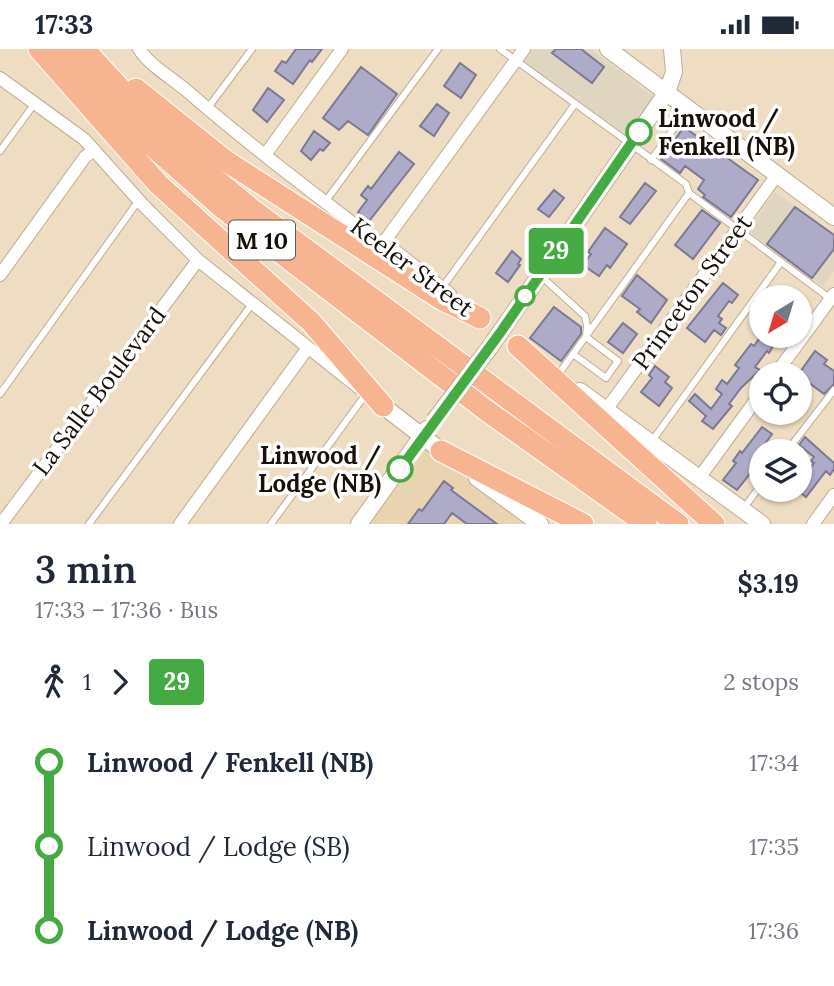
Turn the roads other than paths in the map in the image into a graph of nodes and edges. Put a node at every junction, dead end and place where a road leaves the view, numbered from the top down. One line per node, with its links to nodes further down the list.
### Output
1 (39, 49): 52 (highway)
2 (60, 49): 70 (highway, M 10)
3 (86, 49): 40 (highway); 71 (highway, M 10)
4 (139, 49): 14 (street, Keeler Street)
5 (159, 49): 14 (street)
6 (252, 49): 19 (lane)
7 (342, 49): 24 (street)
8 (438, 49): 29 (lane)
9 (500, 49): 13 (lane)
10 (524, 49): 13 (street)
11 (672, 49): 16 (street)
12 (617, 52): 16 (street)
13 (516, 60): 18 (lane); 32 (street)
14 (150, 61): 19 (street, Keeler Street)
15 (0, 78): 17 (street)
16 (667, 92): 21 (street); 26 (street)
17 (35, 103): 22 (street); 23 (lane)
18 (575, 104): 21 (lane); 37 (lane)
19 (207, 109): 24 (street, Keeler Street)
20 (675, 127): 25 (lane)
21 (630, 145): 25 (lane); 35 (street)
22 (94, 150): 28 (street); 36 (street)
23 (0, 151)
24 (265, 155): 29 (street, Keeler Street)
25 (651, 160): 27 (lane)
26 (777, 174): 30 (street); 31 (street, Princeton Street)
27 (689, 193): 31 (lane); 42 (lane)
28 (139, 200): 33 (street); 51 (lane)
29 (325, 202): 32 (street, Keeler Street)
30 (834, 217)
31 (738, 229): 34 (lane); 49 (street, Princeton Street)
32 (384, 242): 37 (street, Keeler Street)
33 (198, 260): 39 (street); 63 (street, La Salle Boulevard)
34 (781, 261): 38 (lane); 57 (lane)
35 (540, 274): 41 (street); 42 (lane)
36 (0, 275)
37 (442, 288): 40 (street, Keeler Street)
38 (833, 297): 46 (street)
39 (252, 304): 44 (street); 64 (lane)
40 (480, 318): 41 (street, Keeler Street)
41 (500, 333): 43 (street, Keeler Street); 55 (street, bridge)
42 (586, 337): 45 (lane); 47 (lane)
43 (518, 346): 48 (street, Keeler Street); 72 (highway)
44 (307, 349): 52 (street); 65 (street)
45 (573, 354): 47 (lane); 48 (lane)
46 (785, 362)
47 (609, 374): 49 (lane)
48 (558, 375): 54 (street, Keeler Street)
49 (624, 385): 54 (street, Princeton Street)
50 (834, 390): 56 (lane)
51 (0, 394)
52 (374, 400): 55 (street); 66 (lane)
53 (749, 409): 59 (street)
54 (606, 410): 57 (street, Keeler Street)
55 (422, 436): 58 (street); 67 (street)
56 (796, 439)
57 (651, 443): 59 (street, Keeler Street)
58 (442, 451): 68 (street); 69 (highway)
59 (699, 478): 62 (street, Keeler Street)
60 (834, 495): 74 (street)
61 (749, 502): 62 (lane)
62 (743, 510): 73 (street, Keeler Street)
63 (1, 524)
64 (89, 524)
65 (180, 524)
66 (271, 524)
67 (359, 524)
68 (540, 524)
69 (583, 524)
70 (646, 524)
71 (678, 524)
72 (714, 524)
73 (762, 524)
74 (813, 524)

